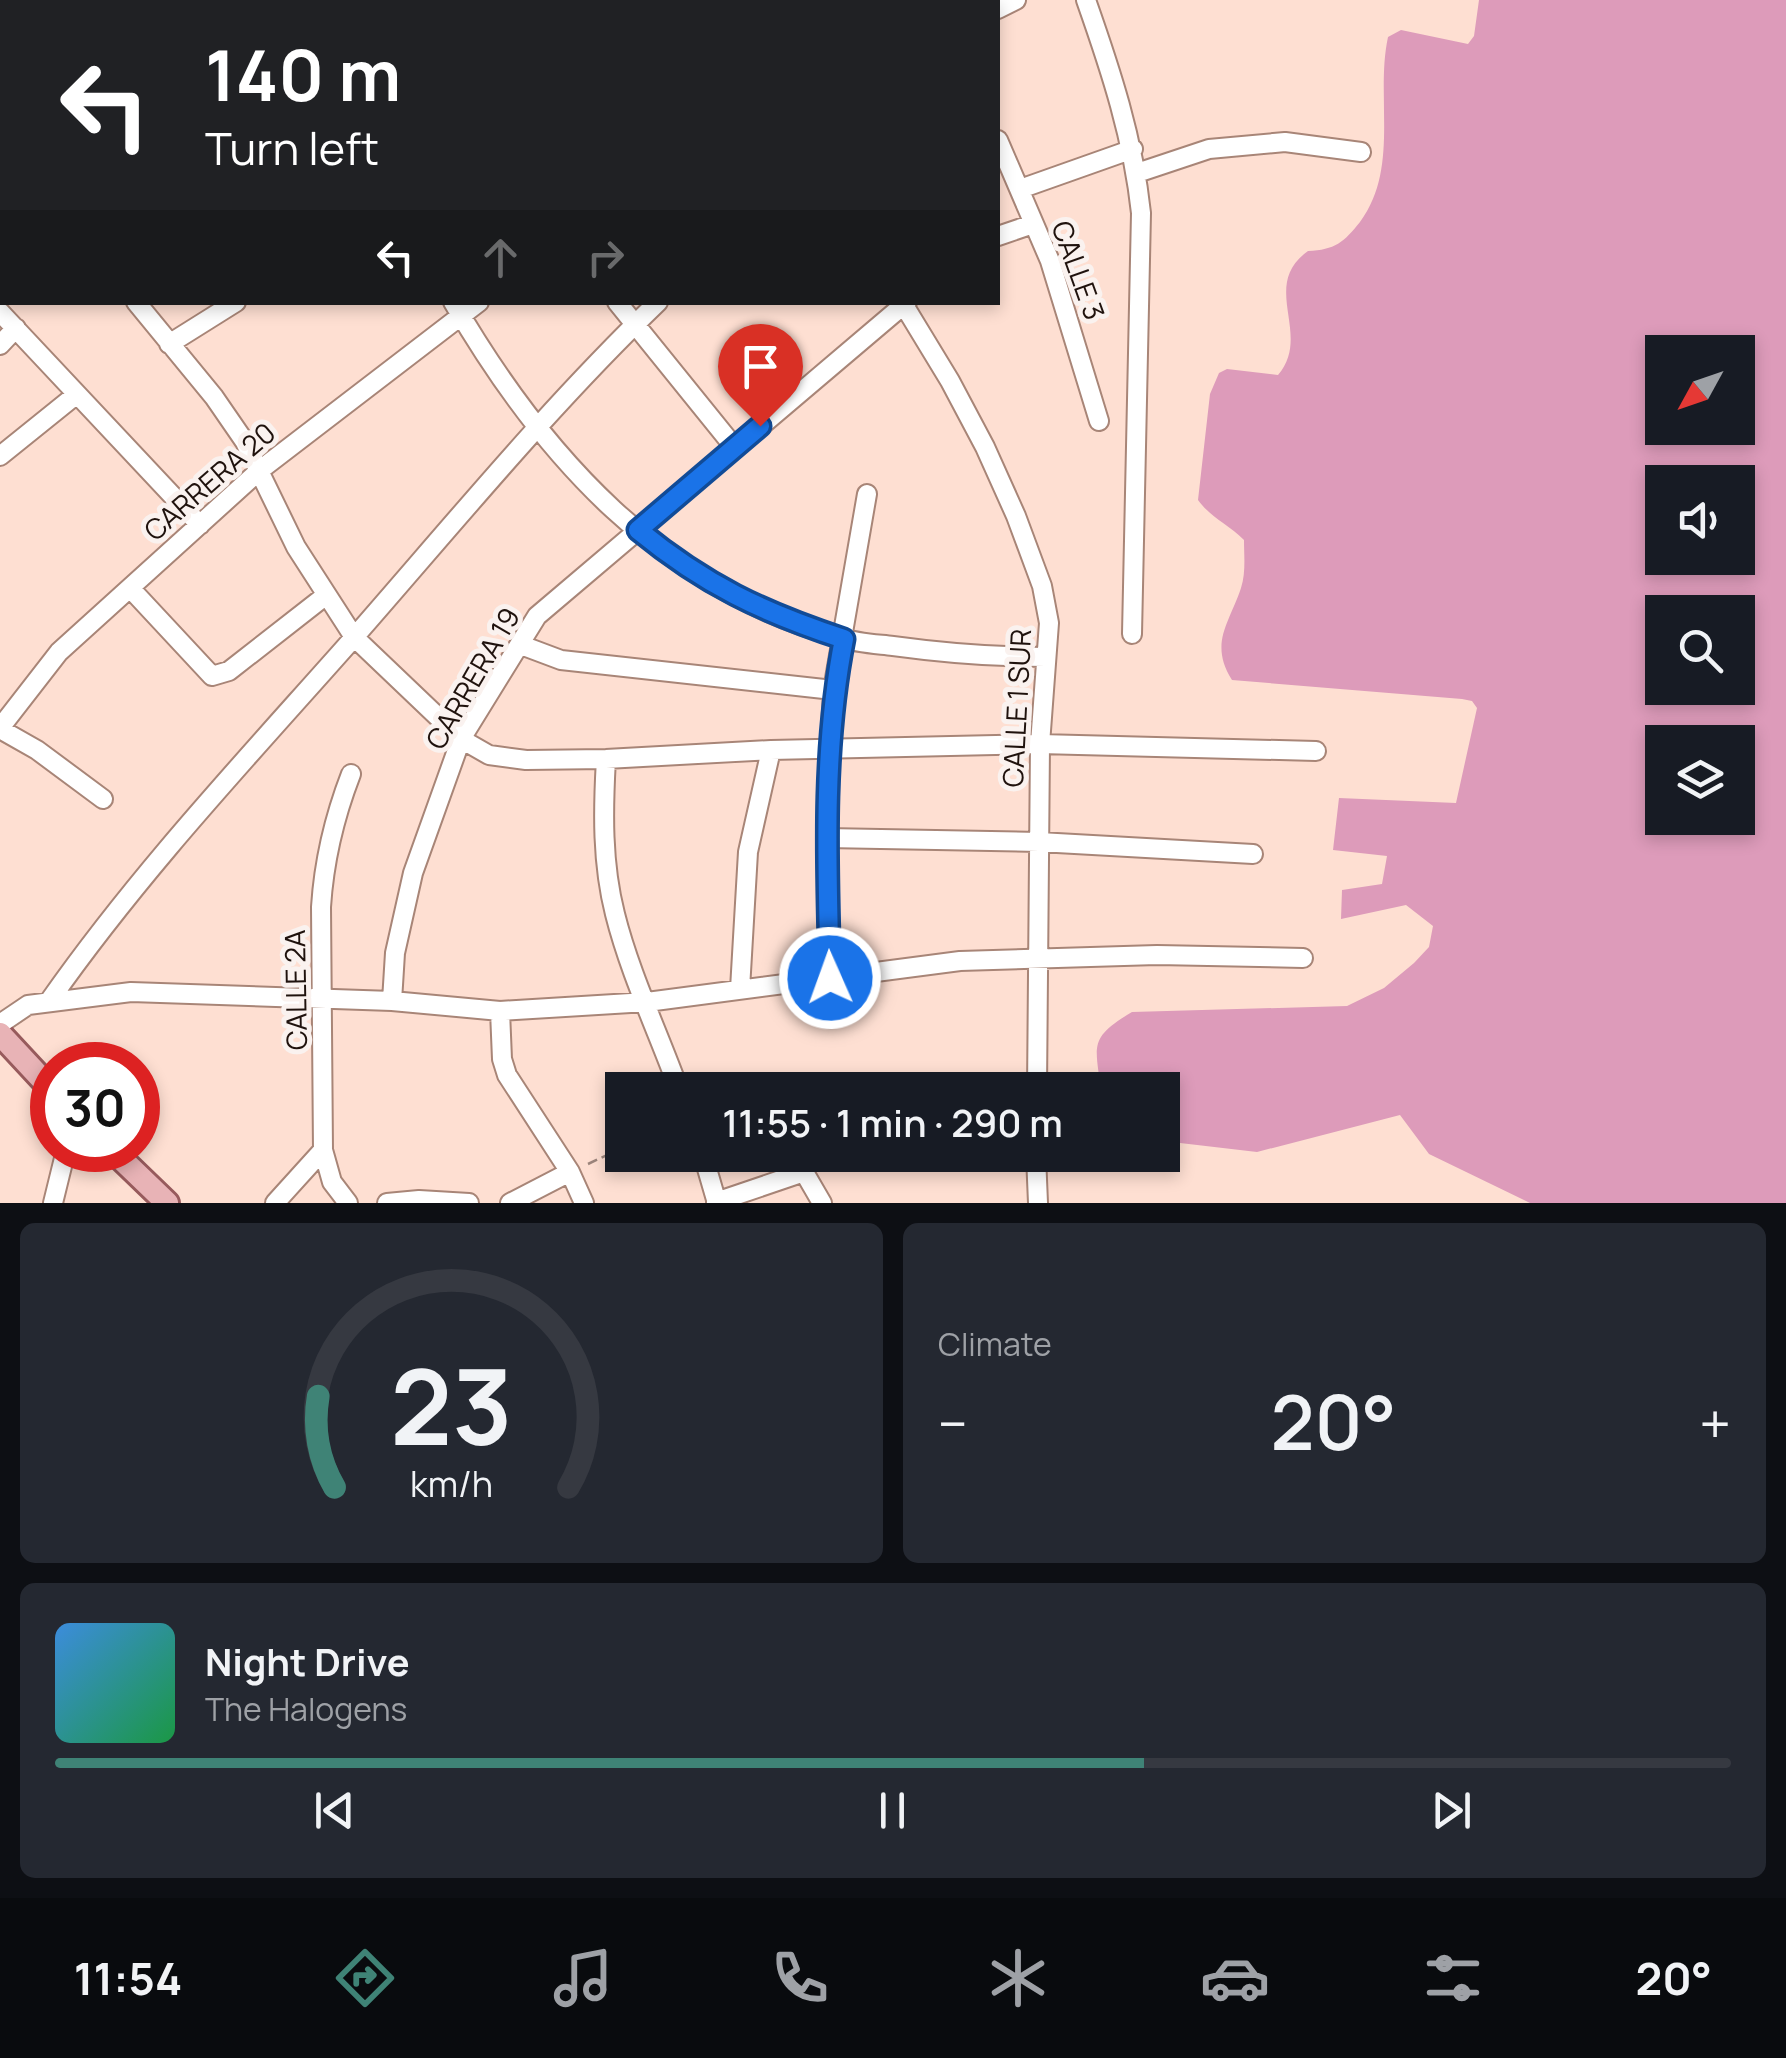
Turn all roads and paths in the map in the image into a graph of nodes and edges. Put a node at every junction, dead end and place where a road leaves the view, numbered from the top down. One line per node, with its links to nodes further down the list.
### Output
1 (1086, 0): 3 (street)
2 (1000, 144): 6 (street, CALLE 3)
3 (1133, 148): 5 (street); 6 (street)
4 (1361, 152): 5 (street)
5 (1137, 173): 32 (street)
6 (1020, 189): 7 (street, CALLE 3)
7 (1033, 224): 8 (street); 22 (street, CALLE 3)
8 (1000, 235)
9 (138, 305): 19 (street)
10 (231, 305): 19 (street)
11 (619, 305): 17 (street)
12 (655, 305): 17 (street)
13 (902, 305): 24 (street, CARRERA 19)
14 (905, 305): 36 (street, CALLE 1 SUR)
15 (456, 309): 23 (street); 26 (street, CARRERA 20)
16 (0, 312): 18 (street)
17 (634, 326): 23 (street); 24 (street)
18 (16, 328): 20 (street); 21 (street)
19 (169, 344): 26 (street)
20 (0, 345)
21 (77, 394): 25 (street); 28 (street)
22 (1099, 421)
23 (536, 430): 29 (street); 33 (street)
24 (735, 448): 29 (street, CARRERA 19)
25 (0, 456)
26 (260, 470): 28 (street, CARRERA 20); 31 (street)
27 (866, 494): 34 (street)
28 (200, 525): 30 (street, CARRERA 20)
29 (638, 530): 34 (street); 35 (street, CARRERA 19)
30 (130, 588): 31 (street); 38 (street, CARRERA 20)
31 (324, 596): 33 (street)
32 (1132, 634)
33 (354, 637): 39 (street); 54 (street)
34 (844, 639): 36 (street); 37 (street)
35 (521, 644): 37 (street); 39 (street, CARRERA 19)
36 (1046, 657): 40 (street, CALLE 1 SUR)
37 (833, 690): 42 (street)
38 (0, 729): 46 (street)
39 (462, 739): 44 (street); 56 (street, CARRERA 19)
40 (1040, 744): 42 (street); 43 (street); 48 (street, CALLE 1 SUR)
41 (771, 750): 42 (street); 44 (street); 53 (street)
42 (832, 750): 47 (street)
43 (1316, 751)
44 (606, 759): 57 (street)
45 (351, 774): 55 (street, CALLE 2A)
46 (102, 799)
47 (826, 838): 48 (street); 52 (street)
48 (1039, 842): 49 (street); 50 (street, CALLE 1 SUR)
49 (1253, 854)
50 (1038, 958): 51 (street); 52 (street); 63 (street, CALLE 1 SUR)
51 (1303, 958)
52 (830, 978): 53 (street)
53 (740, 990): 57 (street)
54 (50, 1000): 55 (street); 59 (street)
55 (324, 1000): 56 (street); 64 (street, CALLE 2A)
56 (392, 1001): 58 (street)
57 (646, 1002): 58 (street); 62 (street)
58 (500, 1011): 68 (street)
59 (0, 1024)
60 (0, 1034): 61 (main road)
61 (30, 1066)
62 (673, 1072)
63 (1037, 1072)
64 (323, 1150): 75 (street); 76 (street, CALLE 2A)
65 (605, 1156): 68 (path)
66 (61, 1172): 73 (street)
67 (135, 1172): 74 (main road)
68 (570, 1172): 79 (street); 80 (street)
69 (707, 1172): 72 (street)
70 (1035, 1172): 71 (street)
71 (1033, 1201)
72 (716, 1202): 81 (street)
73 (53, 1203)
74 (167, 1203)
75 (275, 1203)
76 (348, 1203)
77 (387, 1203): 78 (street)
78 (469, 1203)
79 (510, 1203)
80 (584, 1203)
81 (822, 1203)

